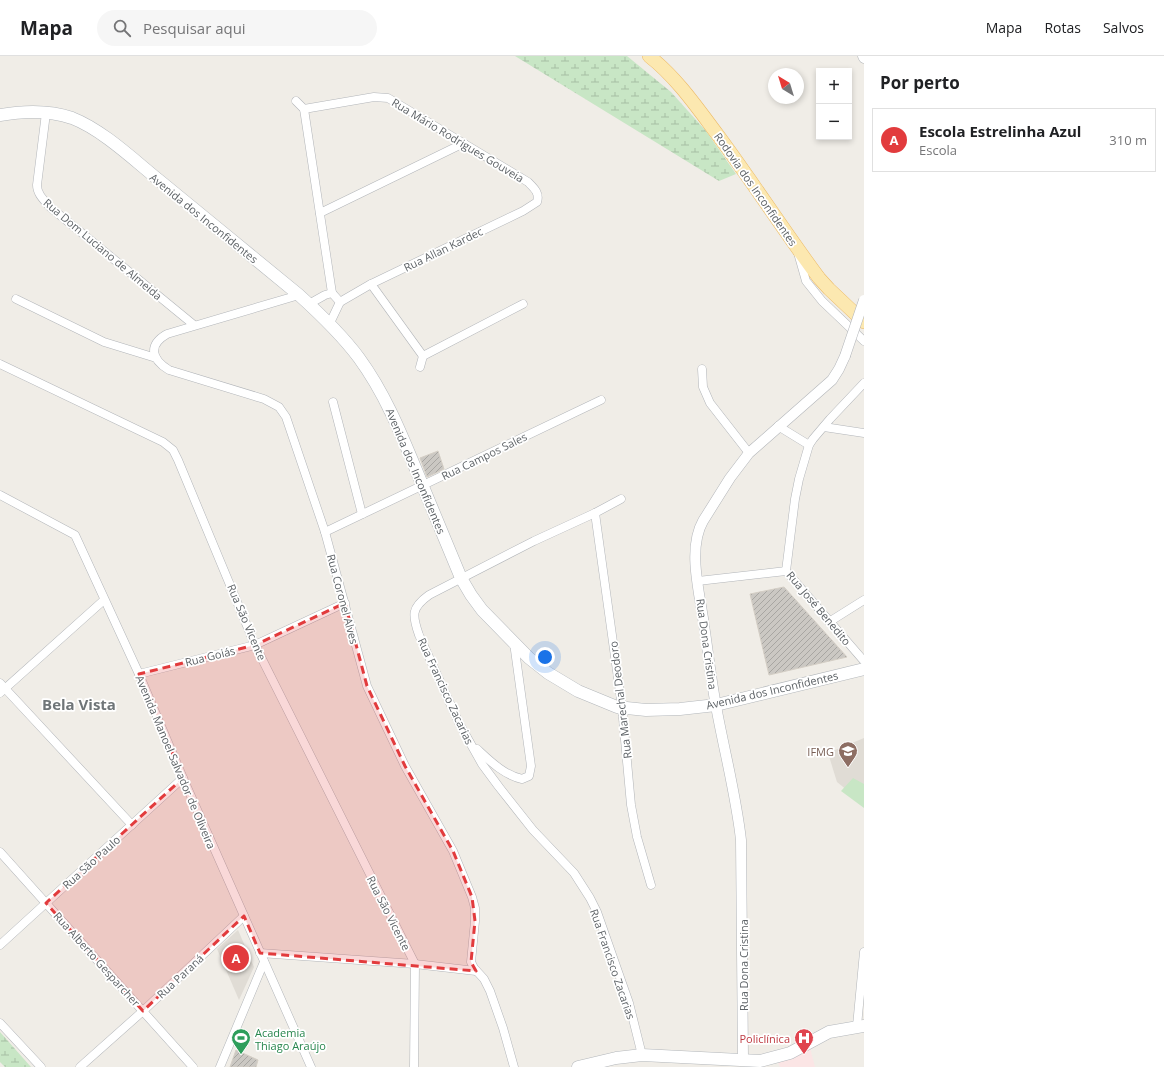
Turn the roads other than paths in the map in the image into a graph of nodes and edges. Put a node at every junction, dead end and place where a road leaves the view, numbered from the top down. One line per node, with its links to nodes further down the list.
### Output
1 (649, 56): 9 (main road, Rodovia dos Inconfidentes)
2 (296, 101): 3 (street)
3 (304, 109): 6 (street, Rua Mário Rodrigues Gouveia); 8 (street)
4 (46, 112): 5 (main road, Avenida dos Inconfidentes); 12 (main road, Avenida dos Inconfidentes); 19 (street, Rua Dom Luciano de Almeida)
5 (0, 116)
6 (464, 143): 7 (street, Rua Mário Rodrigues Gouveia); 8 (street)
7 (536, 191): 10 (street, Rua Allan Kardec)
8 (320, 213): 11 (street)
9 (796, 246): 18 (main road, Rodovia dos Inconfidentes); 21 (street)
10 (371, 284): 15 (street, Rua Allan Kardec); 22 (street)
11 (332, 293): 15 (street); 16 (street)
12 (299, 295): 16 (main road, Avenida dos Inconfidentes); 19 (street)
13 (16, 299): 23 (street)
14 (864, 300): 30 (street, Rua Dona Cristina, bridge)
15 (340, 302): 20 (street)
16 (309, 304): 20 (main road, Avenida dos Inconfidentes)
17 (523, 304): 22 (street)
18 (864, 322)
19 (194, 325): 23 (street)
20 (330, 325): 35 (main road, Avenida dos Inconfidentes)
21 (864, 340)
22 (423, 356): 25 (street)
23 (156, 358): 40 (street, Rua Coronel Alves)
24 (0, 364): 49 (street, Rua São Vicente)
25 (420, 367)
26 (702, 369): 34 (street)
27 (864, 383): 31 (street, Rua José Benedito)
28 (601, 400): 35 (street, Rua Campos Sales)
29 (333, 402): 39 (street)
30 (778, 426): 33 (street); 34 (street, Rua Dona Cristina)
31 (824, 427): 32 (street); 33 (street, Rua José Benedito)
32 (864, 433)
33 (809, 445): 41 (street, Rua José Benedito)
34 (749, 453): 43 (street, Rua Dona Cristina)
35 (422, 486): 39 (street, Rua Campos Sales); 42 (main road, Avenida dos Inconfidentes)
36 (0, 495): 44 (street, Avenida Manoel Salvador de Oliveira)
37 (621, 499): 38 (street, Rua Francisco Zacarias)
38 (595, 512): 42 (street, Rua Francisco Zacarias); 55 (street, Rua Marechal Deodoro)
39 (362, 514): 40 (street, Rua Campos Sales)
40 (325, 532): 46 (street, Rua Coronel Alves)
41 (786, 571): 43 (street); 47 (street, Rua José Benedito)
42 (461, 578): 48 (main road, Avenida dos Inconfidentes); 56 (street, Rua Francisco Zacarias)
43 (698, 581): 54 (street, Rua Dona Cristina)
44 (104, 600): 52 (street, Avenida Manoel Salvador de Oliveira); 53 (street)
45 (864, 600): 47 (street)
46 (345, 603): 49 (street, Rua Goiás); 68 (street, Rua Coronel Alves)
47 (830, 622): 50 (street, Rua José Benedito)
48 (514, 643): 55 (main road, Avenida dos Inconfidentes); 56 (street)
49 (255, 645): 52 (street, Rua Goiás); 67 (street, Rua São Vicente)
50 (864, 661)
51 (864, 669): 54 (main road, Avenida dos Inconfidentes)
52 (138, 674): 57 (street, Avenida Manoel Salvador de Oliveira)
53 (2, 688): 58 (street)
54 (716, 705): 55 (main road, Avenida dos Inconfidentes); 73 (street, Rua Dona Cristina)
55 (622, 707): 60 (street, Rua Marechal Deodoro)
56 (469, 742): 72 (street, Rua Francisco Zacarias)
57 (183, 778): 58 (street, Rua São Paulo); 62 (street, Avenida Manoel Salvador de Oliveira)
58 (132, 825): 61 (street, Rua São Paulo)
59 (0, 852): 61 (street, Rua Alberto Gesparcher)
60 (651, 885)
61 (46, 903): 63 (street, Rua São Paulo); 69 (street, Rua Alberto Gesparcher)
62 (244, 916): 65 (street, Avenida Manoel Salvador de Oliveira); 69 (street, Rua Paraná)
63 (0, 945)
64 (864, 952): 71 (street)
65 (260, 953): 66 (street, Avenida Manoel Salvador de Oliveira); 67 (street)
66 (264, 962): 78 (street); 79 (street, Avenida Manoel Salvador de Oliveira)
67 (415, 964): 68 (street); 80 (street)
68 (476, 971): 81 (street, Rua Coronel Alves)
69 (143, 1011): 76 (street, Rua Paraná); 77 (street, Rua Alberto Gesparcher)
70 (0, 1023): 75 (street)
71 (860, 1026): 73 (main road)
72 (642, 1055): 73 (main road); 74 (main road)
73 (743, 1059)
74 (588, 1066): 82 (main road)
75 (41, 1067)
76 (80, 1067)
77 (193, 1067)
78 (220, 1067)
79 (311, 1067)
80 (414, 1067)
81 (514, 1067)
82 (578, 1067)

